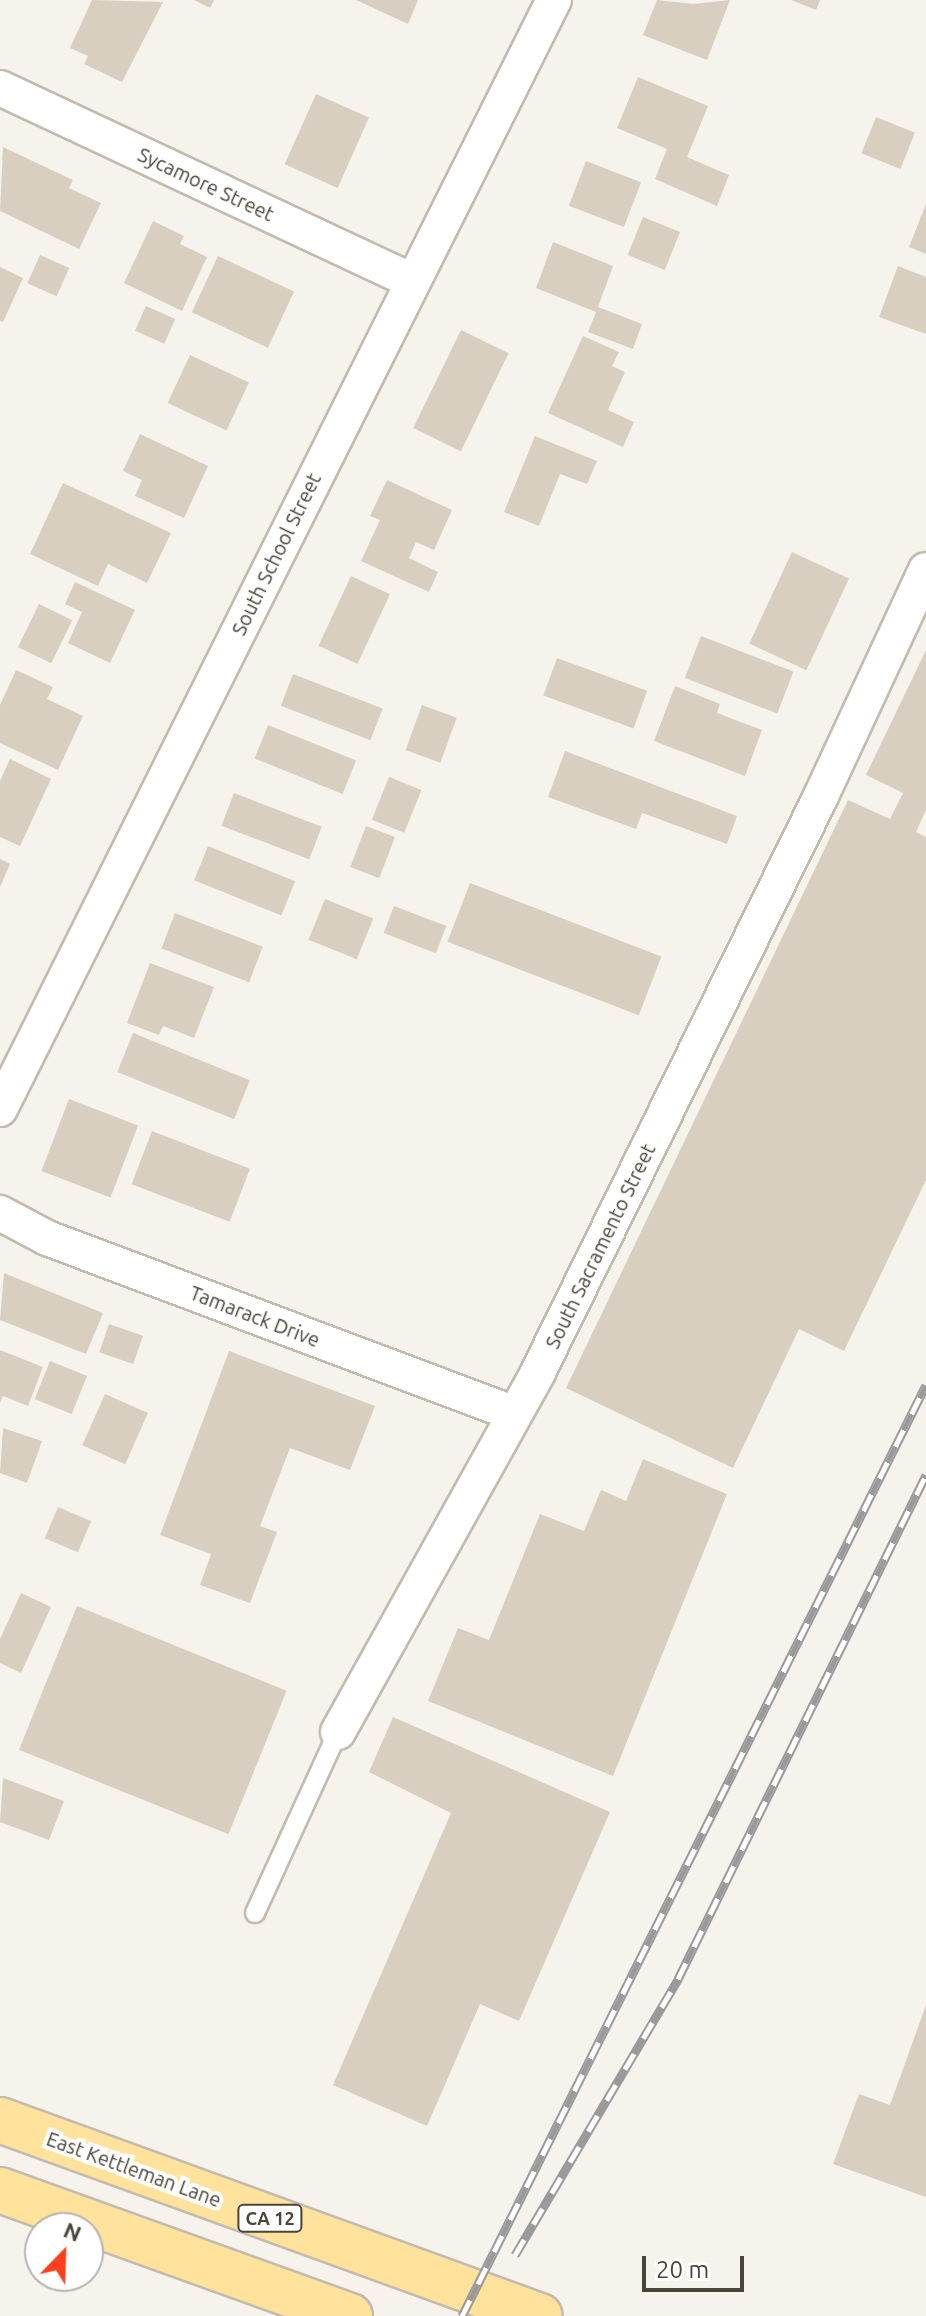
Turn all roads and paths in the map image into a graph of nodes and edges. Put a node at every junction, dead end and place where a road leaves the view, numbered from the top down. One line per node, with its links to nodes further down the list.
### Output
1 (554, 0): 3 (street, South School Street)
2 (0, 88): 3 (street, Sycamore Street)
3 (412, 281): 5 (street, South School Street)
4 (926, 570): 7 (street, South Sacramento Street)
5 (0, 1109)
6 (0, 1213): 7 (street, Tamarack Drive)
7 (513, 1413): 8 (street, South Sacramento Street)
8 (338, 1732): 9 (lane, South Sacramento Street)
9 (255, 1913)
10 (0, 2120): 13 (main road, East Kettleman Lane / CA 12)
11 (0, 2190): 12 (main road)
12 (350, 2316)
13 (540, 2316)

